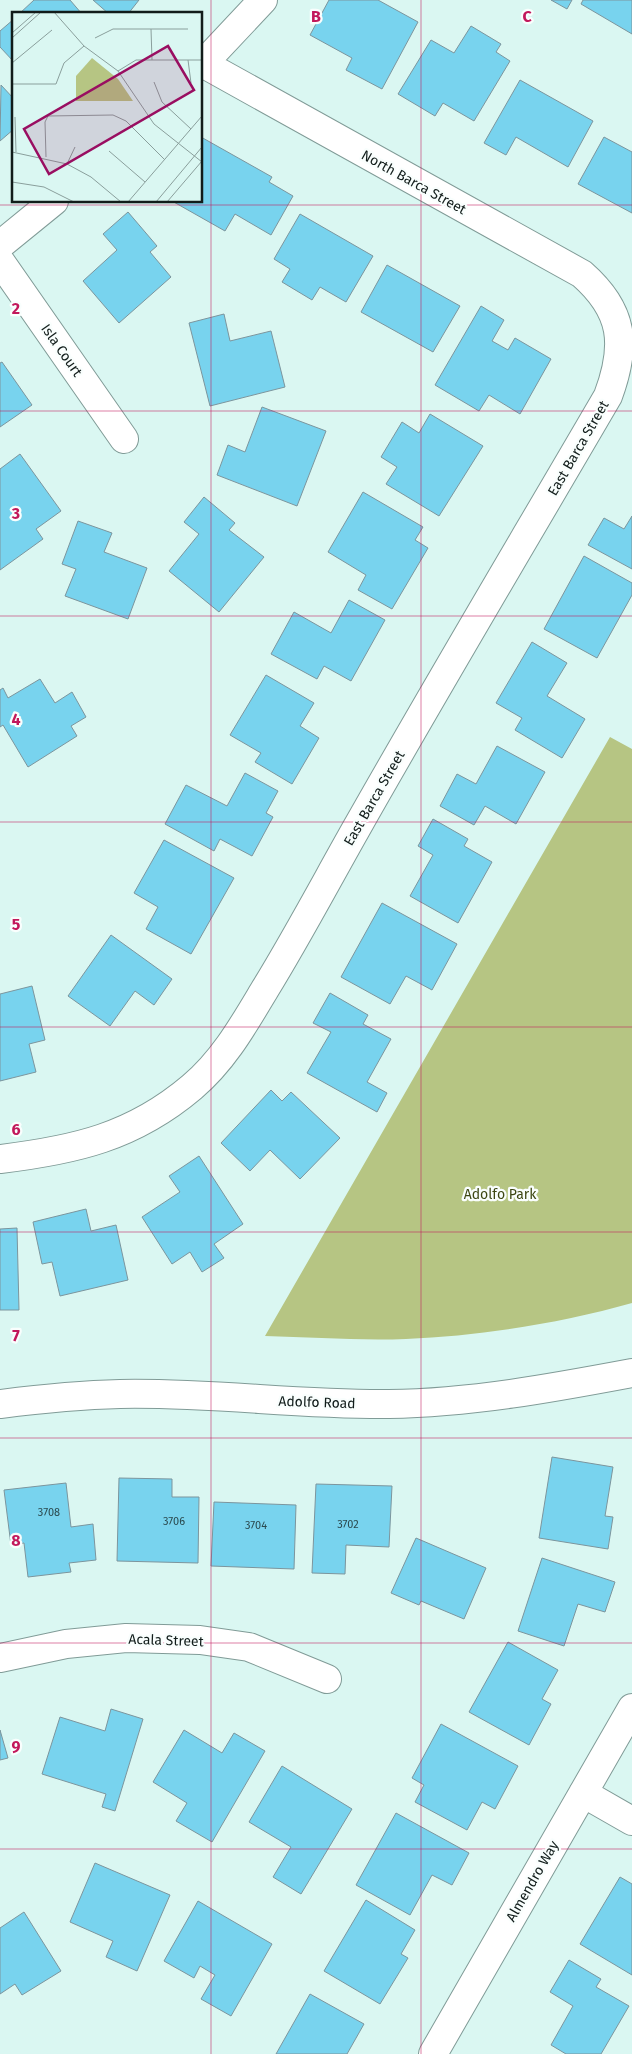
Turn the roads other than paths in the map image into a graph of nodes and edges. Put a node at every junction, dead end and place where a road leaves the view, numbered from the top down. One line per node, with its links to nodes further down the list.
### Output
1 (262, 0): 2 (street)
2 (203, 65): 6 (street, North Barca Street)
3 (53, 202): 4 (street)
4 (0, 244)
5 (0, 261): 7 (street, Isla Court)
6 (612, 312): 8 (street, East Barca Street)
7 (124, 439)
8 (0, 1159)
9 (632, 1373): 10 (street, Adolfo Road)
10 (0, 1404)
11 (0, 1658): 12 (street, Acala Street)
12 (327, 1679)
13 (632, 1708): 14 (street, Almendro Way)
14 (583, 1793): 15 (street); 16 (street, Almendro Way)
15 (632, 1821)
16 (433, 2054)

